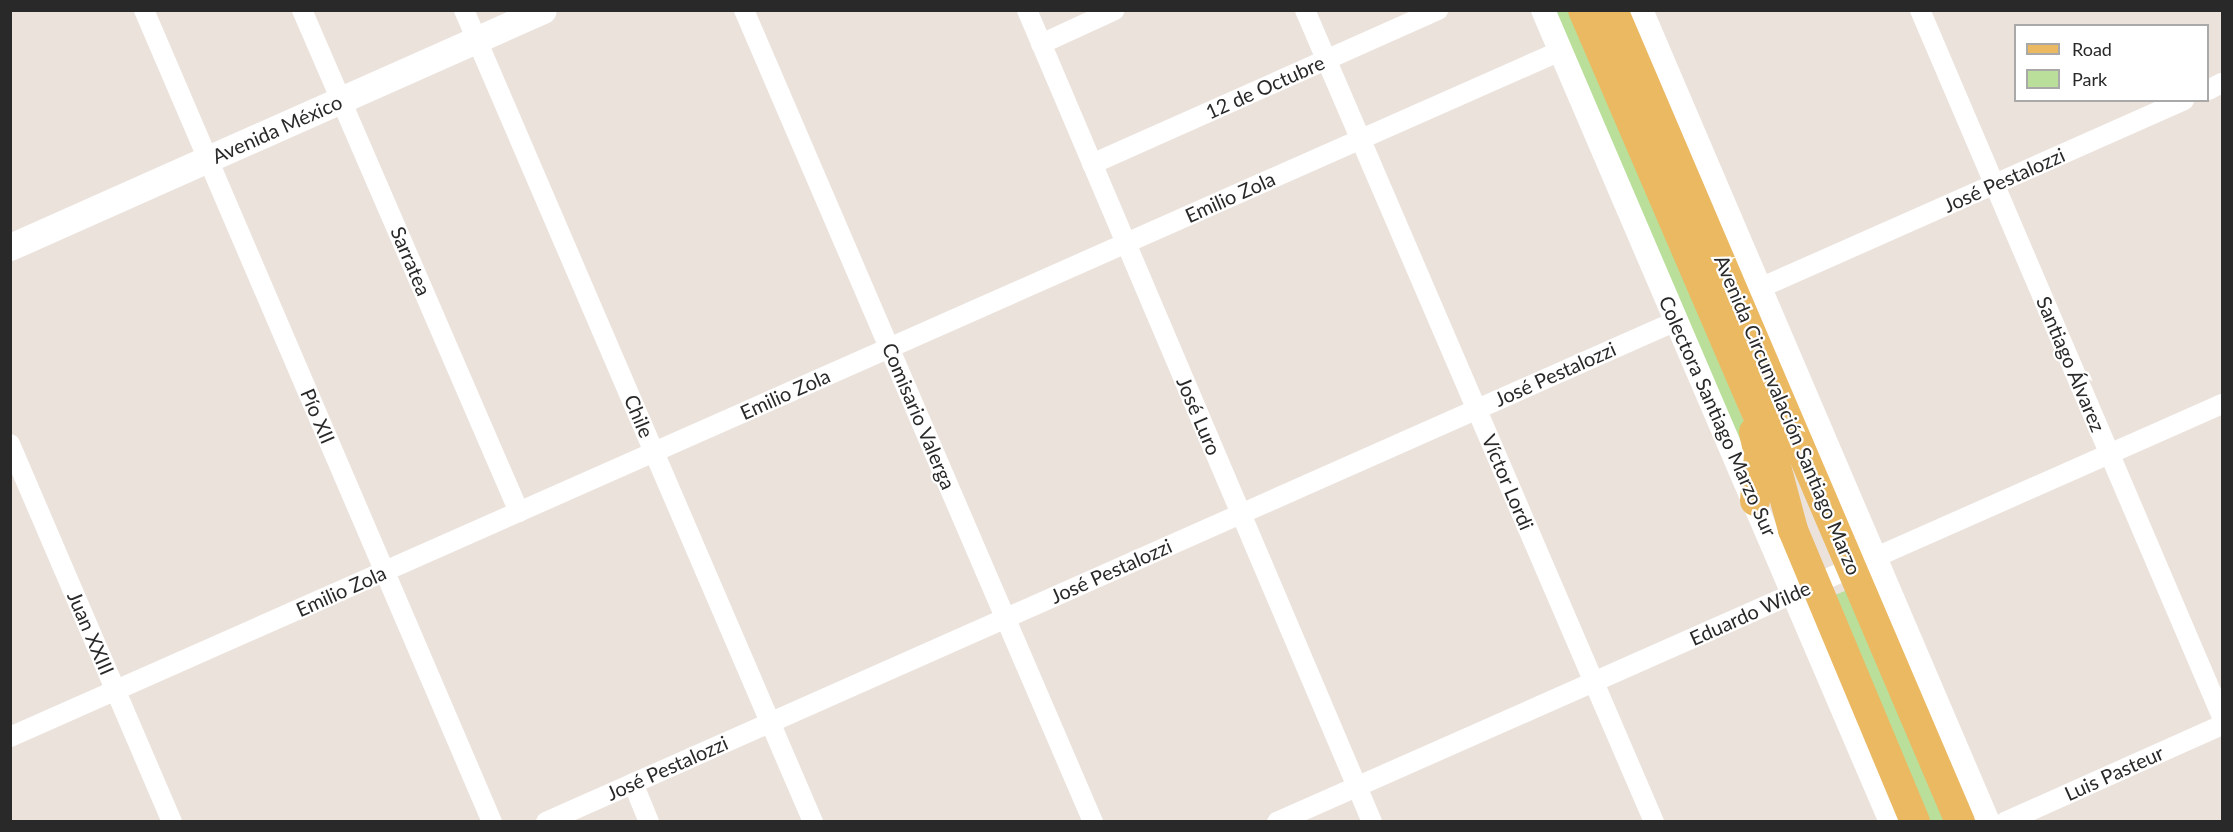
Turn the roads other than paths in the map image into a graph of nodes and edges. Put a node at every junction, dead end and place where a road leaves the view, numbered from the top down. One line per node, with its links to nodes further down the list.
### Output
1 (144, 10): 24 (street, Pío XII)
2 (302, 10): 21 (street, Sarratea)
3 (464, 10): 15 (street, Chile)
4 (543, 10): 15 (main road, Avenida México)
5 (744, 10): 32 (street, Comisario Valerga)
6 (1026, 10): 16 (street, José Luro)
7 (1115, 10): 16 (street)
8 (1305, 10): 18 (street, Víctor Lordi)
9 (1438, 10): 18 (street, 12 de Octubre)
10 (1543, 10): 17 (street, Colectora Santiago Marzo Sur)
11 (1583, 10): 30 (main road, Avenida Circunvalación Santiago Marzo)
12 (1613, 10): 41 (main road, Avenida Circunvalación Santiago Marzo)
13 (1920, 10): 26 (street, Santiago Álvarez)
14 (1641, 11): 29 (street)
15 (477, 40): 21 (main road, Avenida México); 36 (street, Chile)
16 (1041, 44): 25 (street, José Luro)
17 (1560, 51): 23 (street, Emilio Zola); 31 (street, Colectora Santiago Marzo Sur)
18 (1326, 60): 23 (street, Víctor Lordi); 25 (street, 12 de Octubre)
19 (2223, 83): 20 (street)
20 (2209, 90)
21 (341, 100): 24 (main road, Avenida México); 39 (street, Sarratea)
22 (2179, 102): 26 (street, José Pestalozzi)
23 (1360, 139): 27 (street, Emilio Zola); 34 (street, Víctor Lordi)
24 (208, 160): 28 (main road, Avenida México); 42 (street, Pío XII)
25 (1092, 164): 27 (street, José Luro)
26 (1994, 184): 29 (street, José Pestalozzi); 37 (street, Santiago Álvarez)
27 (1126, 243): 32 (street, Emilio Zola); 40 (street, José Luro)
28 (10, 248)
29 (1760, 288): 41 (street)
30 (1708, 299): 38 (main road); 43 (main road, Avenida Circunvalación Santiago Marzo)
31 (1676, 321): 34 (street, José Pestalozzi); 38 (street, Colectora Santiago Marzo Sur)
32 (890, 348): 36 (street, Emilio Zola); 44 (street, Comisario Valerga)
33 (2223, 404): 37 (street, Eduardo Wilde)
34 (1476, 409): 40 (street, José Pestalozzi); 45 (street, Víctor Lordi)
35 (10, 444): 46 (street, Juan XXIII)
36 (654, 452): 39 (street, Emilio Zola); 48 (street, Chile)
37 (2110, 454): 41 (street, Eduardo Wilde); 47 (street, Santiago Álvarez)
38 (1755, 501): 43 (street, Colectora Santiago Marzo Sur)
39 (519, 512): 42 (street, Emilio Zola)
40 (1241, 514): 44 (street, José Pestalozzi); 52 (street, José Luro)
41 (1866, 562): 43 (street, Eduardo Wilde); 64 (main road, Avenida Circunvalación Santiago Marzo); 65 (street)
42 (385, 571): 46 (street, Emilio Zola); 54 (street, Pío XII)
43 (1806, 588): 45 (street, Eduardo Wilde); 62 (street, Colectora Santiago Marzo Sur); 63 (main road, Avenida Circunvalación Santiago Marzo)
44 (1005, 618): 48 (street, José Pestalozzi); 58 (street, Comisario Valerga)
45 (1593, 682): 52 (street, Eduardo Wilde); 61 (street, Víctor Lordi)
46 (116, 690): 50 (street, Emilio Zola); 53 (street, Juan XXIII)
47 (2223, 717)
48 (770, 722): 51 (street, José Pestalozzi); 57 (street, Chile)
49 (2223, 725): 66 (street, Luis Pasteur)
50 (10, 737)
51 (633, 783): 55 (street, José Pestalozzi); 56 (street)
52 (1357, 786): 59 (street, Eduardo Wilde); 60 (street, José Luro)
53 (172, 822)
54 (492, 822)
55 (546, 822)
56 (649, 822)
57 (813, 822)
58 (1093, 822)
59 (1277, 822)
60 (1372, 822)
61 (1654, 822)
62 (1892, 822)
63 (1915, 822)
64 (1960, 822)
65 (1988, 822)
66 (2005, 822)

